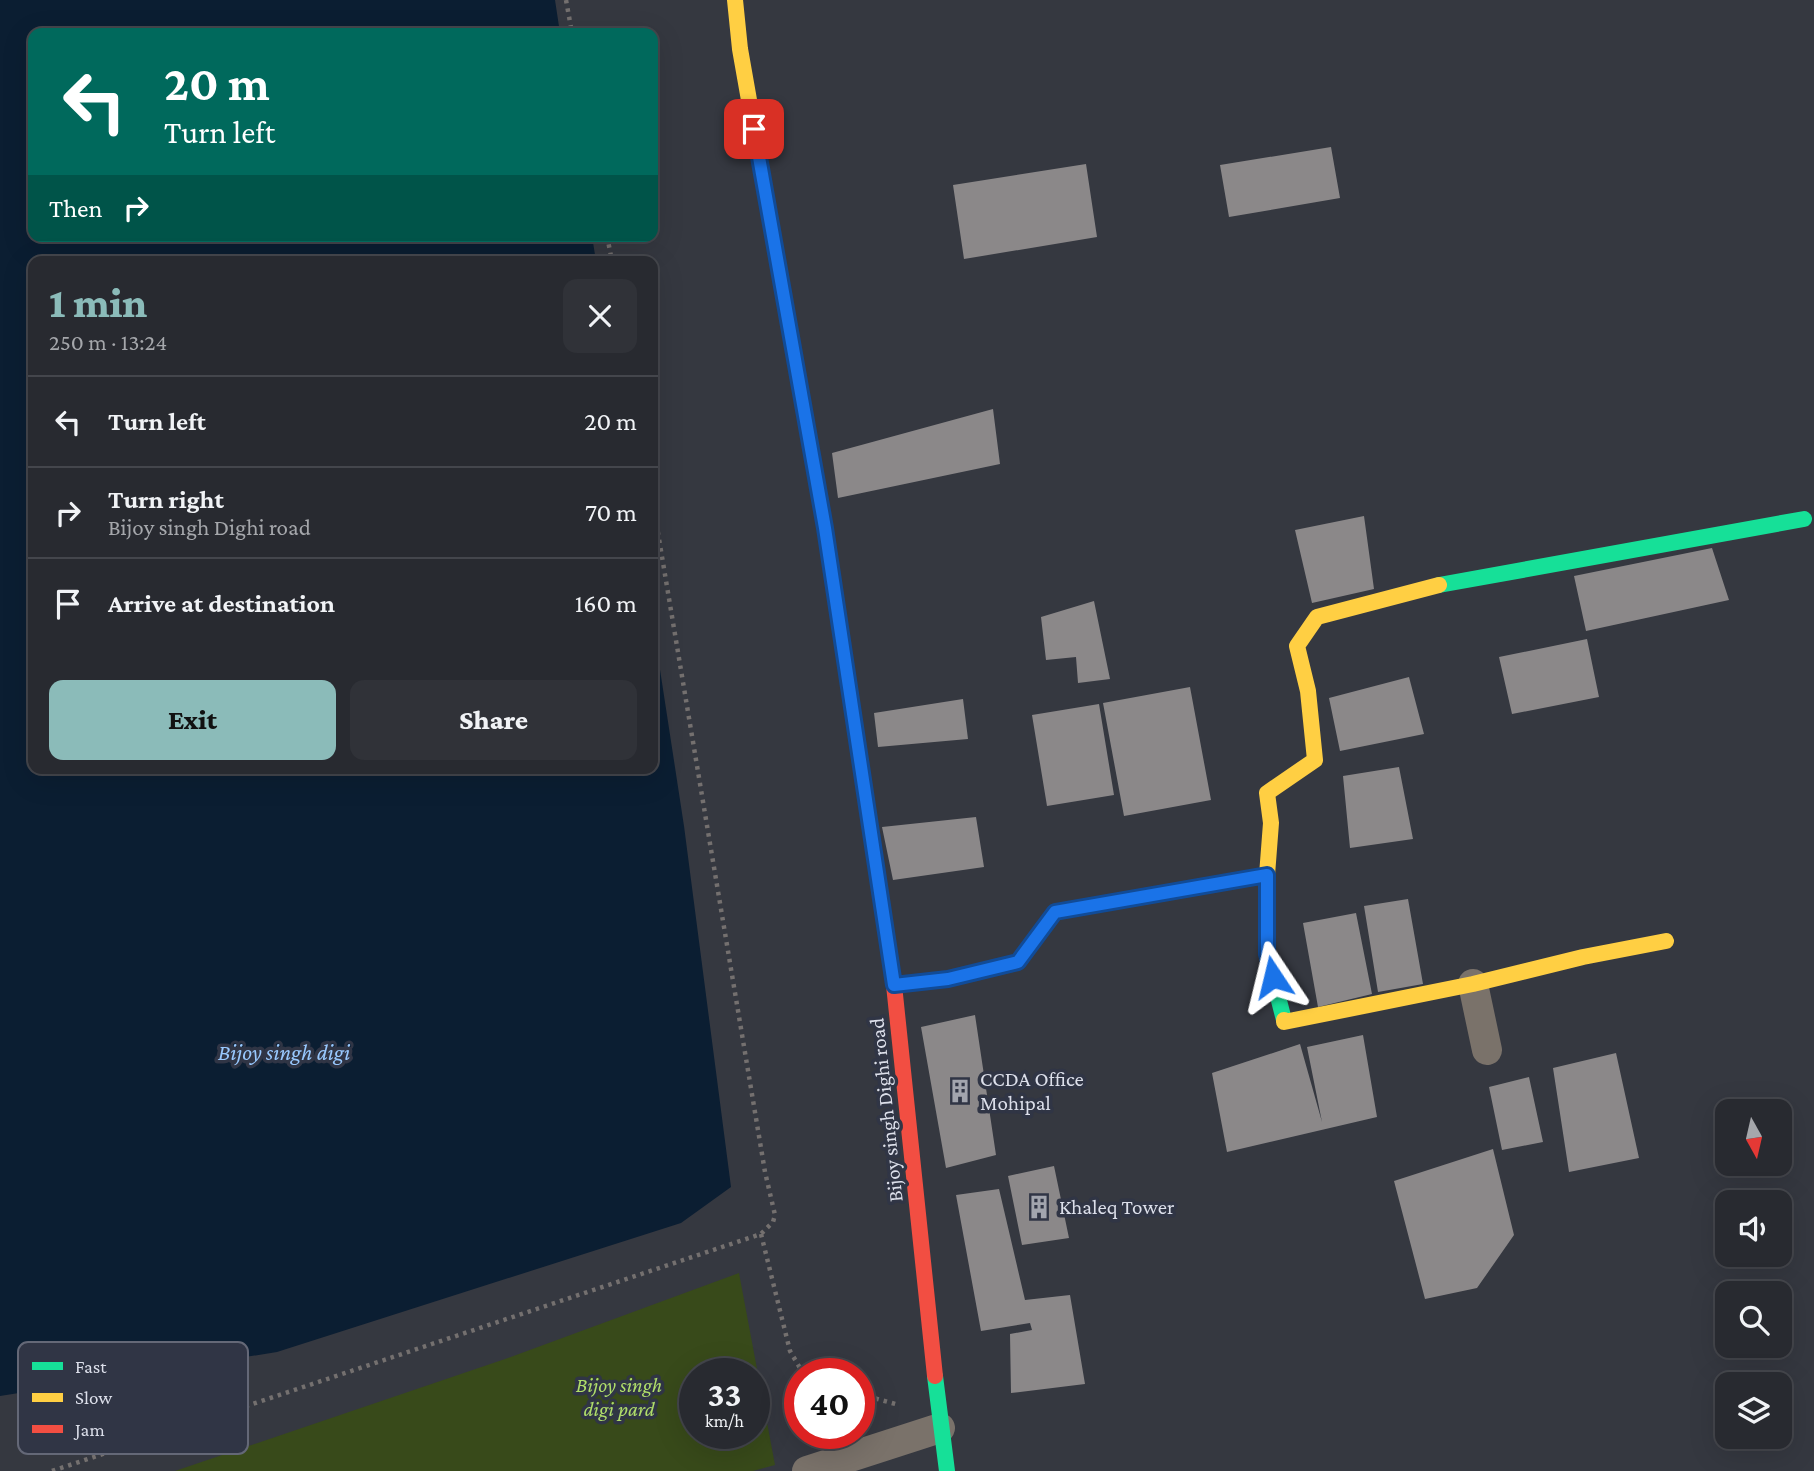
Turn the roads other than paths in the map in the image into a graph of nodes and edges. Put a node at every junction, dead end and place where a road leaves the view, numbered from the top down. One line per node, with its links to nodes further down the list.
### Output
1 (735, 0): 6 (street, Bijoy singh Dighi road)
2 (1804, 519): 3 (street)
3 (1267, 875): 5 (street); 6 (street)
4 (1666, 941): 5 (street)
5 (1474, 984): 7 (street)
6 (894, 985): 8 (street, Bijoy singh Dighi road)
7 (1487, 1050)
8 (940, 1428): 9 (street); 10 (street, Bijoy singh Dighi road)
9 (807, 1471)
10 (947, 1471)

